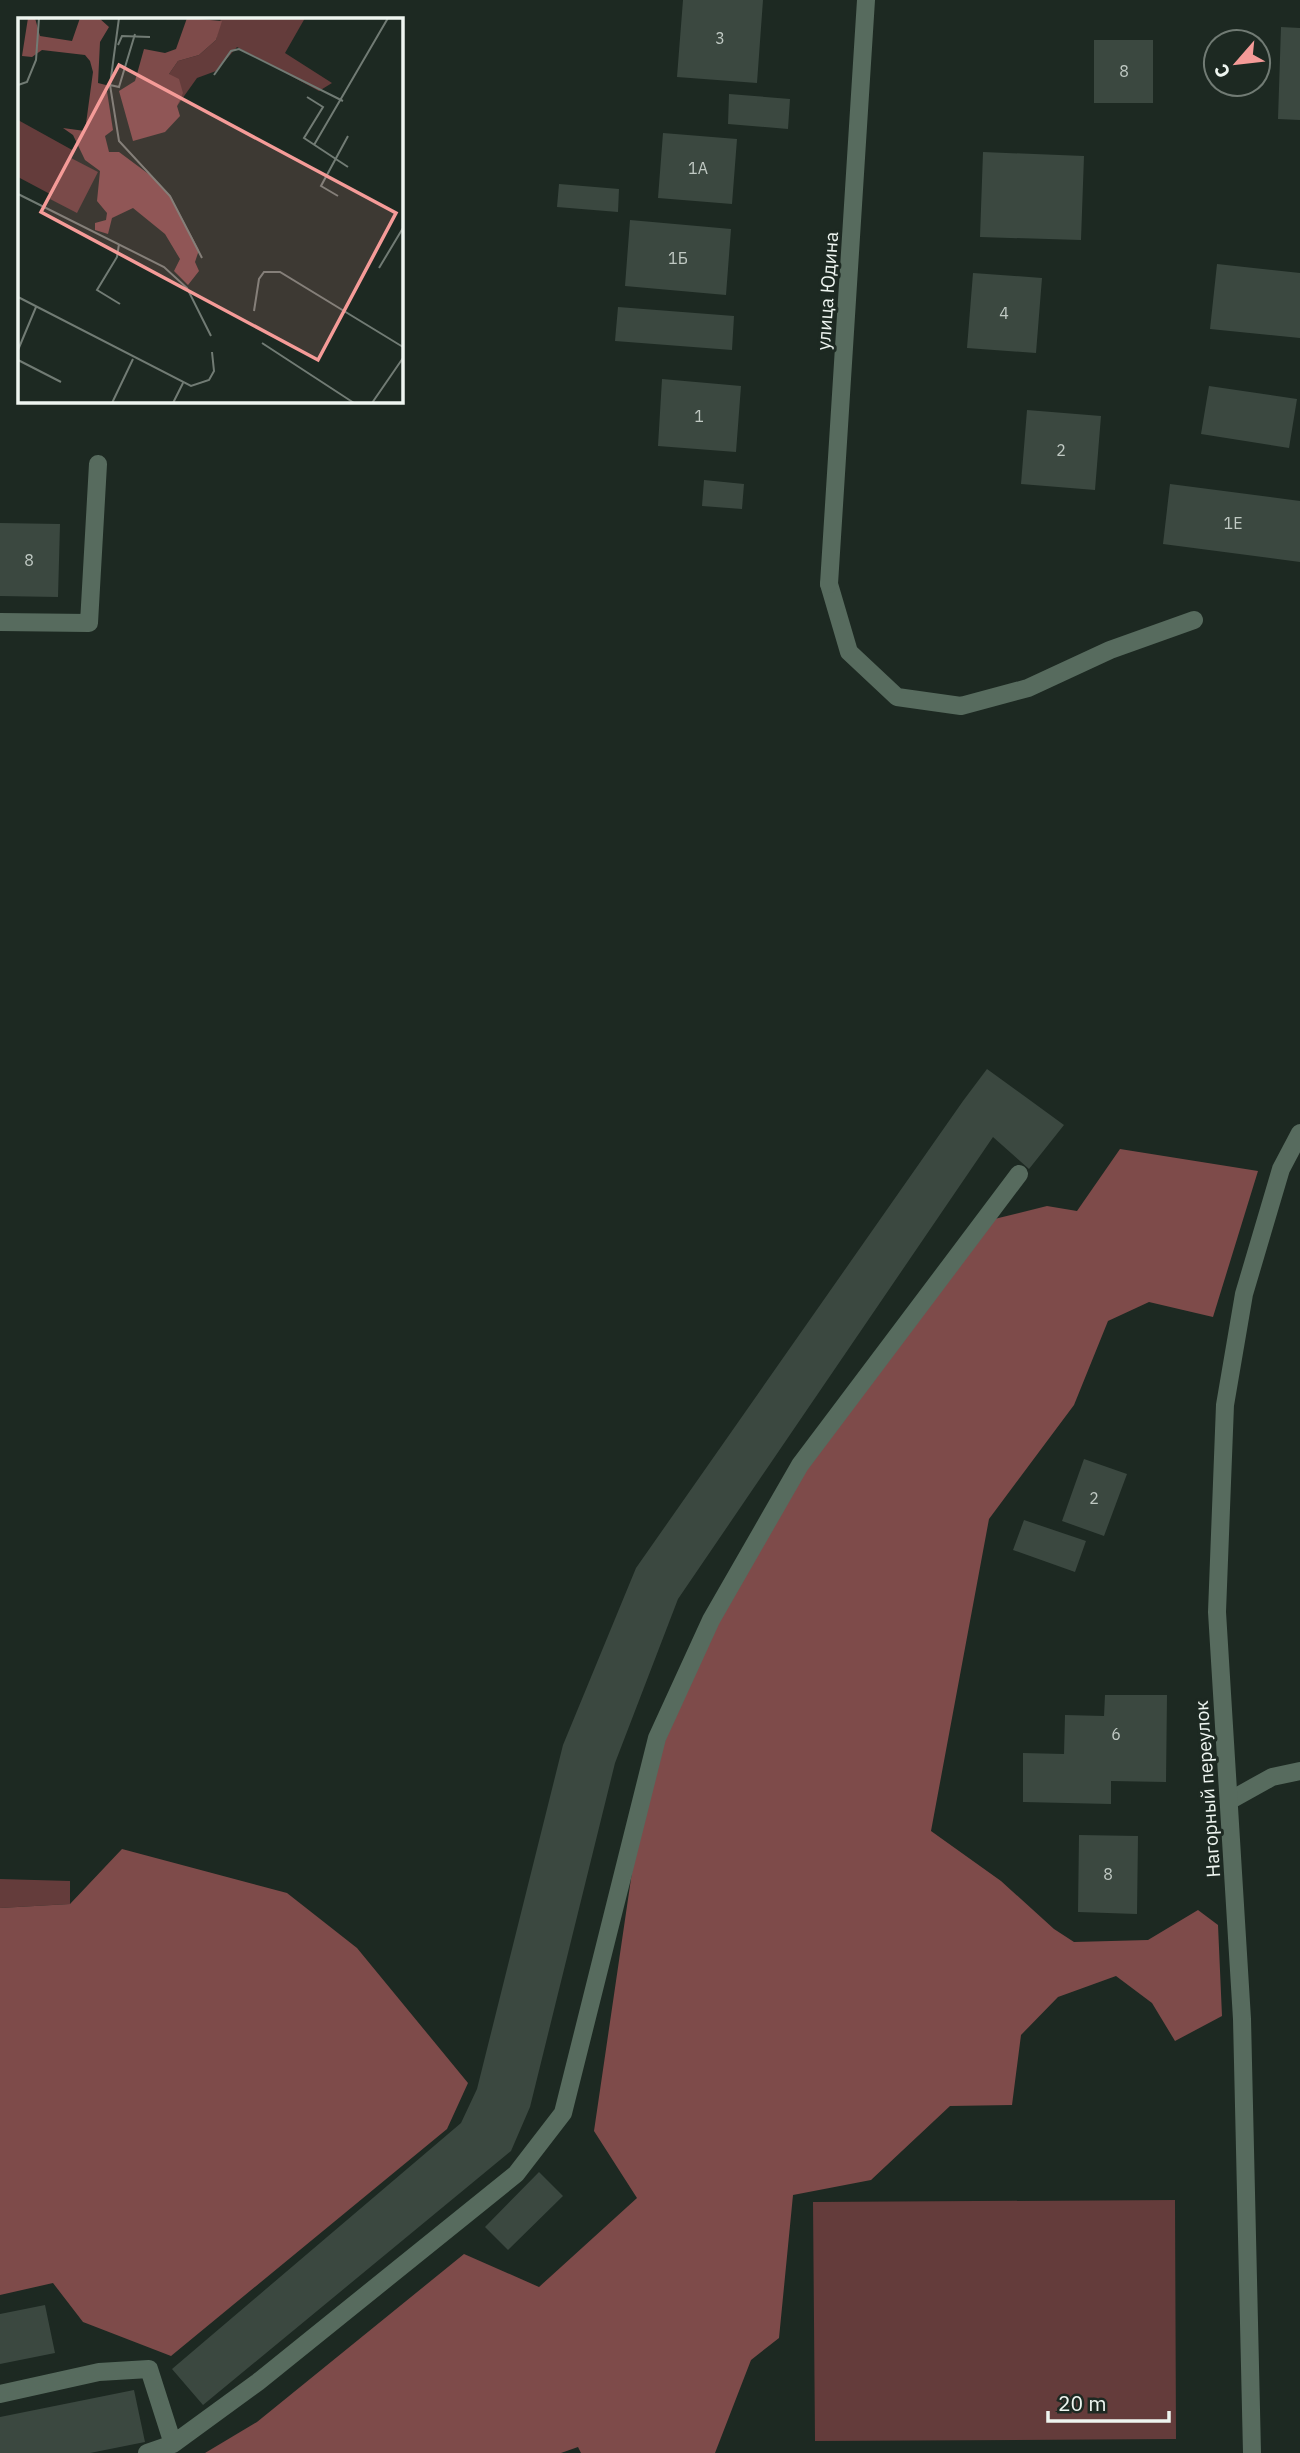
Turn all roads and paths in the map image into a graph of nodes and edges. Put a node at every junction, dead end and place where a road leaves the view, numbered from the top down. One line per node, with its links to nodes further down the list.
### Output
1 (866, 0): 3 (street, улица Юдина)
2 (98, 464): 4 (street)
3 (1194, 620)
4 (0, 622)
5 (1300, 1133): 8 (street, Нагорный переулок)
6 (1019, 1174): 10 (street)
7 (1300, 1771): 8 (street)
8 (1228, 1801): 12 (street, Нагорный переулок)
9 (0, 2394): 10 (street)
10 (173, 2444): 11 (street)
11 (147, 2453)
12 (1251, 2453)

